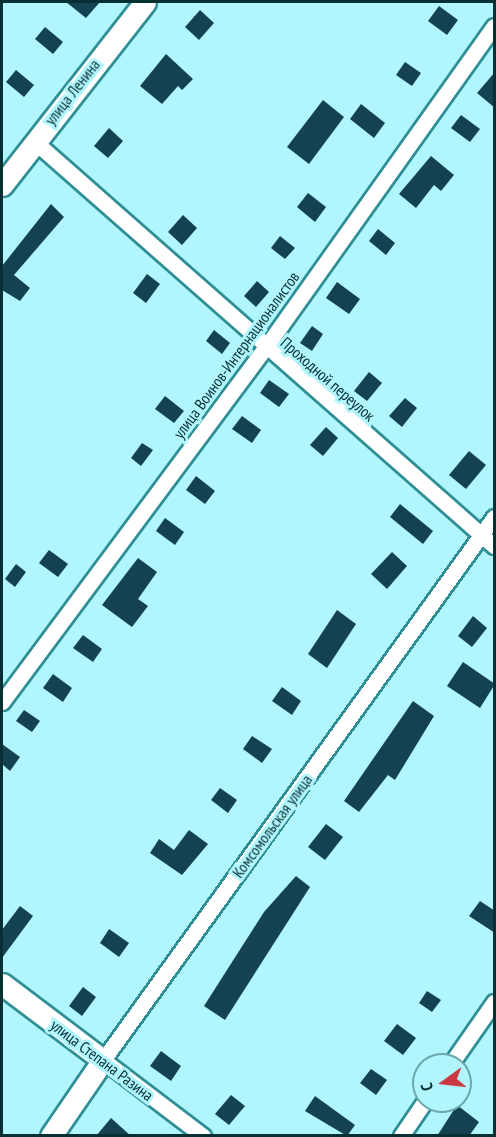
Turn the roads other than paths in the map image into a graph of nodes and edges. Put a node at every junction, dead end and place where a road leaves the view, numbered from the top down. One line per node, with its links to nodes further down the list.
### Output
1 (145, 2): 3 (main road, улица Ленина)
2 (495, 26): 5 (street, улица Воинов-Интернационалистов)
3 (34, 141): 4 (main road, улица Ленина); 5 (street, Проходной переулок)
4 (2, 185)
5 (265, 348): 7 (street, Проходной переулок); 9 (street, улица Воинов-Интернационалистов)
6 (495, 517): 7 (street, Комсомольская улица)
7 (481, 536): 8 (street, Проходной переулок); 13 (street, Комсомольская улица)
8 (495, 546)
9 (2, 702)
10 (2, 984): 13 (main road, улица Степана Разина)
11 (495, 1002): 12 (street)
12 (459, 1053)
13 (103, 1060): 15 (main road, Комсомольская улица); 16 (street, улица Степана Разина)
14 (417, 1113): 17 (street)
15 (51, 1136)
16 (203, 1136)
17 (401, 1136)

